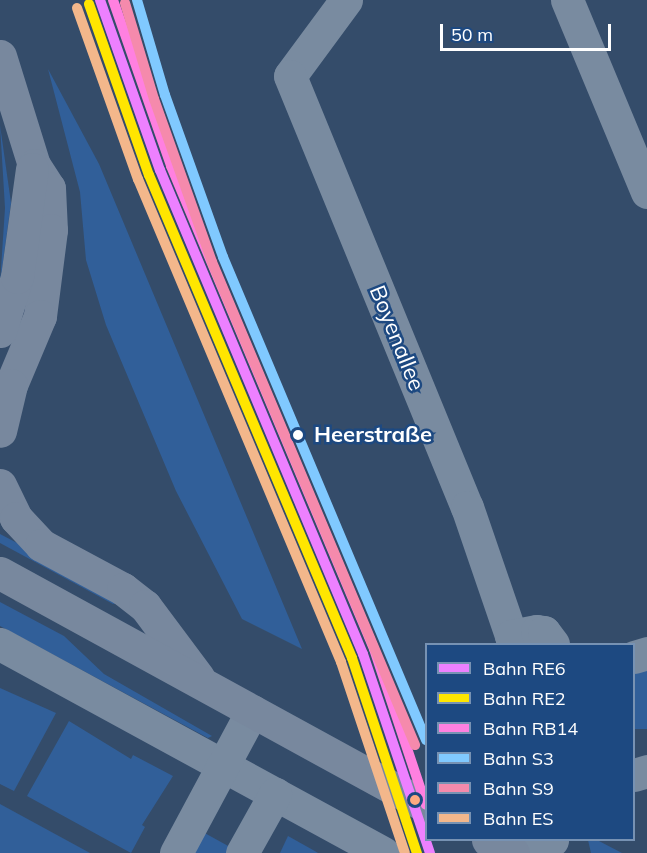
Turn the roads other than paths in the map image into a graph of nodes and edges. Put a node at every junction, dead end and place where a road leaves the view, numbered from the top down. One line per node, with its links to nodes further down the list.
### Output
1 (346, 0): 13 (street, Boyenallee)
2 (567, 0): 5 (street)
3 (0, 56): 4 (main road)
4 (34, 165): 6 (main road); 7 (main road)
5 (647, 192)
6 (0, 331)
7 (6, 395): 8 (main road)
8 (0, 431)
9 (0, 485): 11 (main road)
10 (0, 523): 11 (street)
11 (41, 545): 16 (main road)
12 (0, 573): 16 (main road)
13 (512, 640): 14 (street, Boyenallee)
14 (552, 643)
15 (0, 644): 18 (street)
16 (204, 684): 17 (main road)
17 (252, 711): 18 (street); 20 (main road)
18 (224, 763): 19 (street); 22 (street)
19 (275, 794): 23 (street); 24 (street)
20 (425, 805)
21 (490, 841): 25 (main road)
22 (176, 853)
23 (242, 853)
24 (383, 853)
25 (513, 853)

